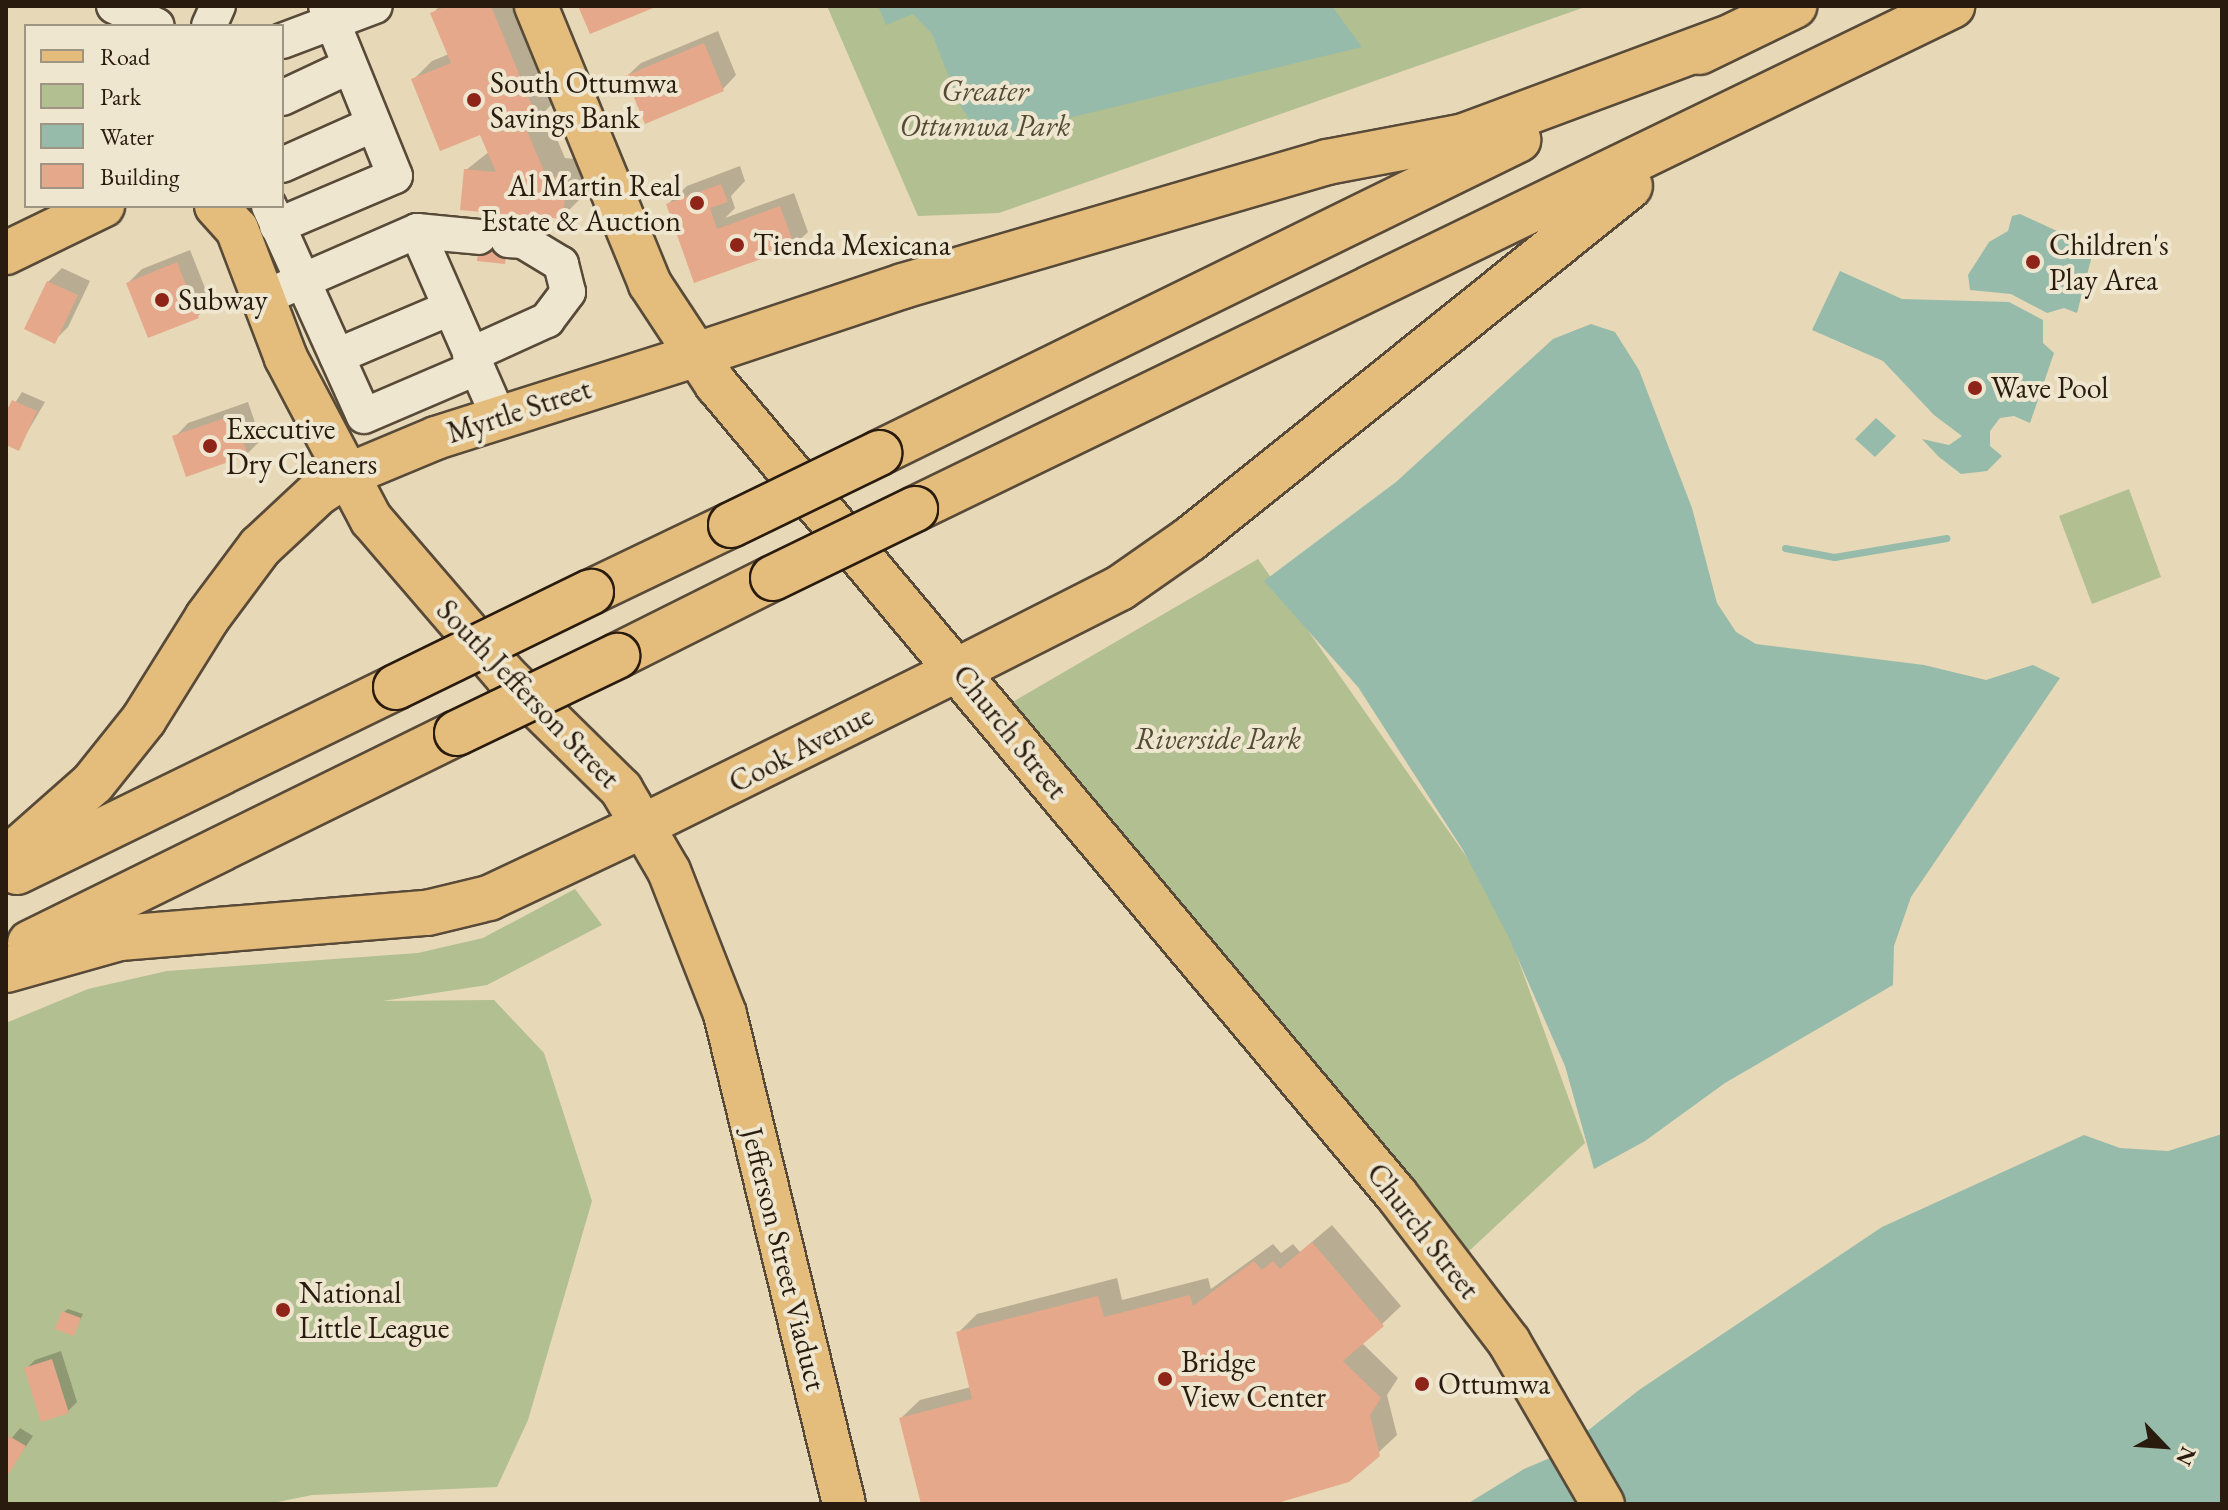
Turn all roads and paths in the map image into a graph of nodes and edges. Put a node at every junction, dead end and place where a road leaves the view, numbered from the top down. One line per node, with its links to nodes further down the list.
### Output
1 (114, 6): 7 (street)
2 (375, 6): 6 (street)
3 (536, 6): 23 (main road, Church Street)
4 (1794, 6): 8 (highway)
5 (1952, 6): 12 (highway)
6 (328, 14): 9 (street); 10 (street)
7 (153, 24)
8 (1725, 39): 23 (highway); 31 (highway, bridge)
9 (284, 40)
10 (348, 67): 11 (street); 13 (street)
11 (284, 97)
12 (1740, 109): 28 (highway); 32 (highway, bridge)
13 (372, 125): 14 (street); 17 (street)
14 (284, 164)
15 (99, 208): 19 (main road)
16 (222, 208): 21 (main road, South Jefferson Street)
17 (273, 216): 20 (street)
18 (417, 231): 20 (street); 22 (street); 25 (street)
19 (6, 253)
20 (302, 281): 21 (street); 24 (street)
21 (263, 298): 27 (main road, South Jefferson Street)
22 (450, 308): 24 (street); 25 (street)
23 (697, 355): 26 (main road, Myrtle Street); 28 (main road, Church Street)
24 (337, 356): 25 (street)
25 (473, 361): 26 (street)
26 (499, 418): 27 (main road, Myrtle Street)
27 (345, 476): 29 (main road, South Jefferson Street); 30 (highway)
28 (960, 669): 29 (main road, Cook Avenue); 36 (main road, Church Street)
29 (642, 826): 33 (highway); 34 (main road, South Jefferson Street)
30 (6, 860)
31 (6, 877)
32 (6, 955)
33 (6, 970)
34 (725, 1014): 35 (main road, Jefferson Street Viaduct)
35 (844, 1504)
36 (1603, 1504)

